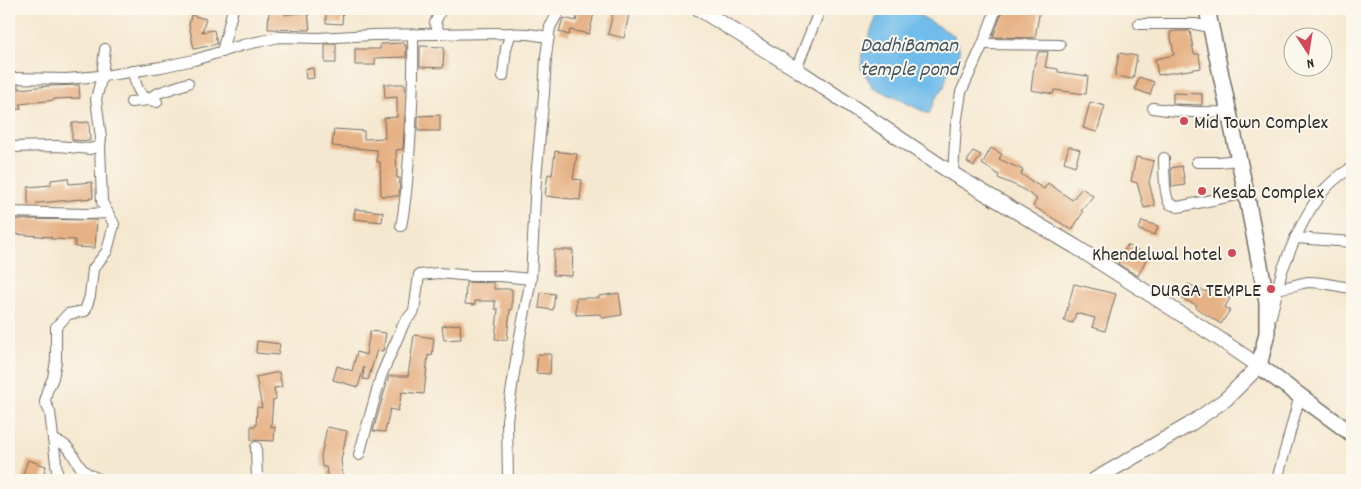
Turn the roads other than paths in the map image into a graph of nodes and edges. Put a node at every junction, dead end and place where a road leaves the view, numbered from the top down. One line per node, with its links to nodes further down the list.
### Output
1 (232, 9): 17 (street)
2 (438, 9): 12 (street)
3 (560, 9): 13 (street)
4 (699, 9): 18 (street)
5 (820, 9): 18 (street)
6 (996, 9): 14 (street)
7 (1207, 9): 9 (main road)
8 (1139, 24): 9 (street)
9 (1210, 27): 27 (main road)
10 (511, 33): 12 (street); 13 (street); 21 (street)
11 (412, 34): 12 (street); 17 (street); 38 (street)
12 (440, 34)
13 (549, 37): 41 (street)
14 (983, 44): 15 (street); 34 (street)
15 (1060, 45)
16 (105, 49): 20 (street)
17 (222, 52): 19 (street)
18 (796, 69): 34 (street)
19 (133, 72): 20 (street); 24 (street)
20 (102, 76): 22 (street); 28 (street)
21 (502, 76)
22 (9, 78)
23 (188, 83): 24 (street)
24 (153, 101): 25 (street)
25 (132, 102)
26 (1153, 108): 27 (street)
27 (1228, 112): 31 (main road)
28 (100, 146): 29 (street); 37 (street)
29 (10, 149)
30 (1164, 158): 35 (street)
31 (1238, 160): 32 (street); 35 (main road)
32 (1196, 162)
33 (1352, 168): 39 (street)
34 (953, 174): 45 (street)
35 (1246, 193): 44 (main road)
36 (9, 212): 37 (street)
37 (108, 213): 48 (street)
38 (401, 226)
39 (1295, 238): 40 (street); 42 (street)
40 (1352, 242)
41 (532, 279): 50 (street); 54 (street)
42 (1278, 288): 43 (street); 44 (street)
43 (1352, 288)
44 (1267, 333): 45 (main road)
45 (1259, 366): 46 (main road); 55 (street)
46 (1300, 395): 47 (main road); 56 (street)
47 (1352, 434)
48 (53, 440): 51 (street); 52 (street)
49 (256, 447): 53 (street)
50 (359, 454)
51 (58, 480)
52 (102, 480)
53 (258, 480)
54 (508, 480)
55 (1094, 480)
56 (1277, 480)

